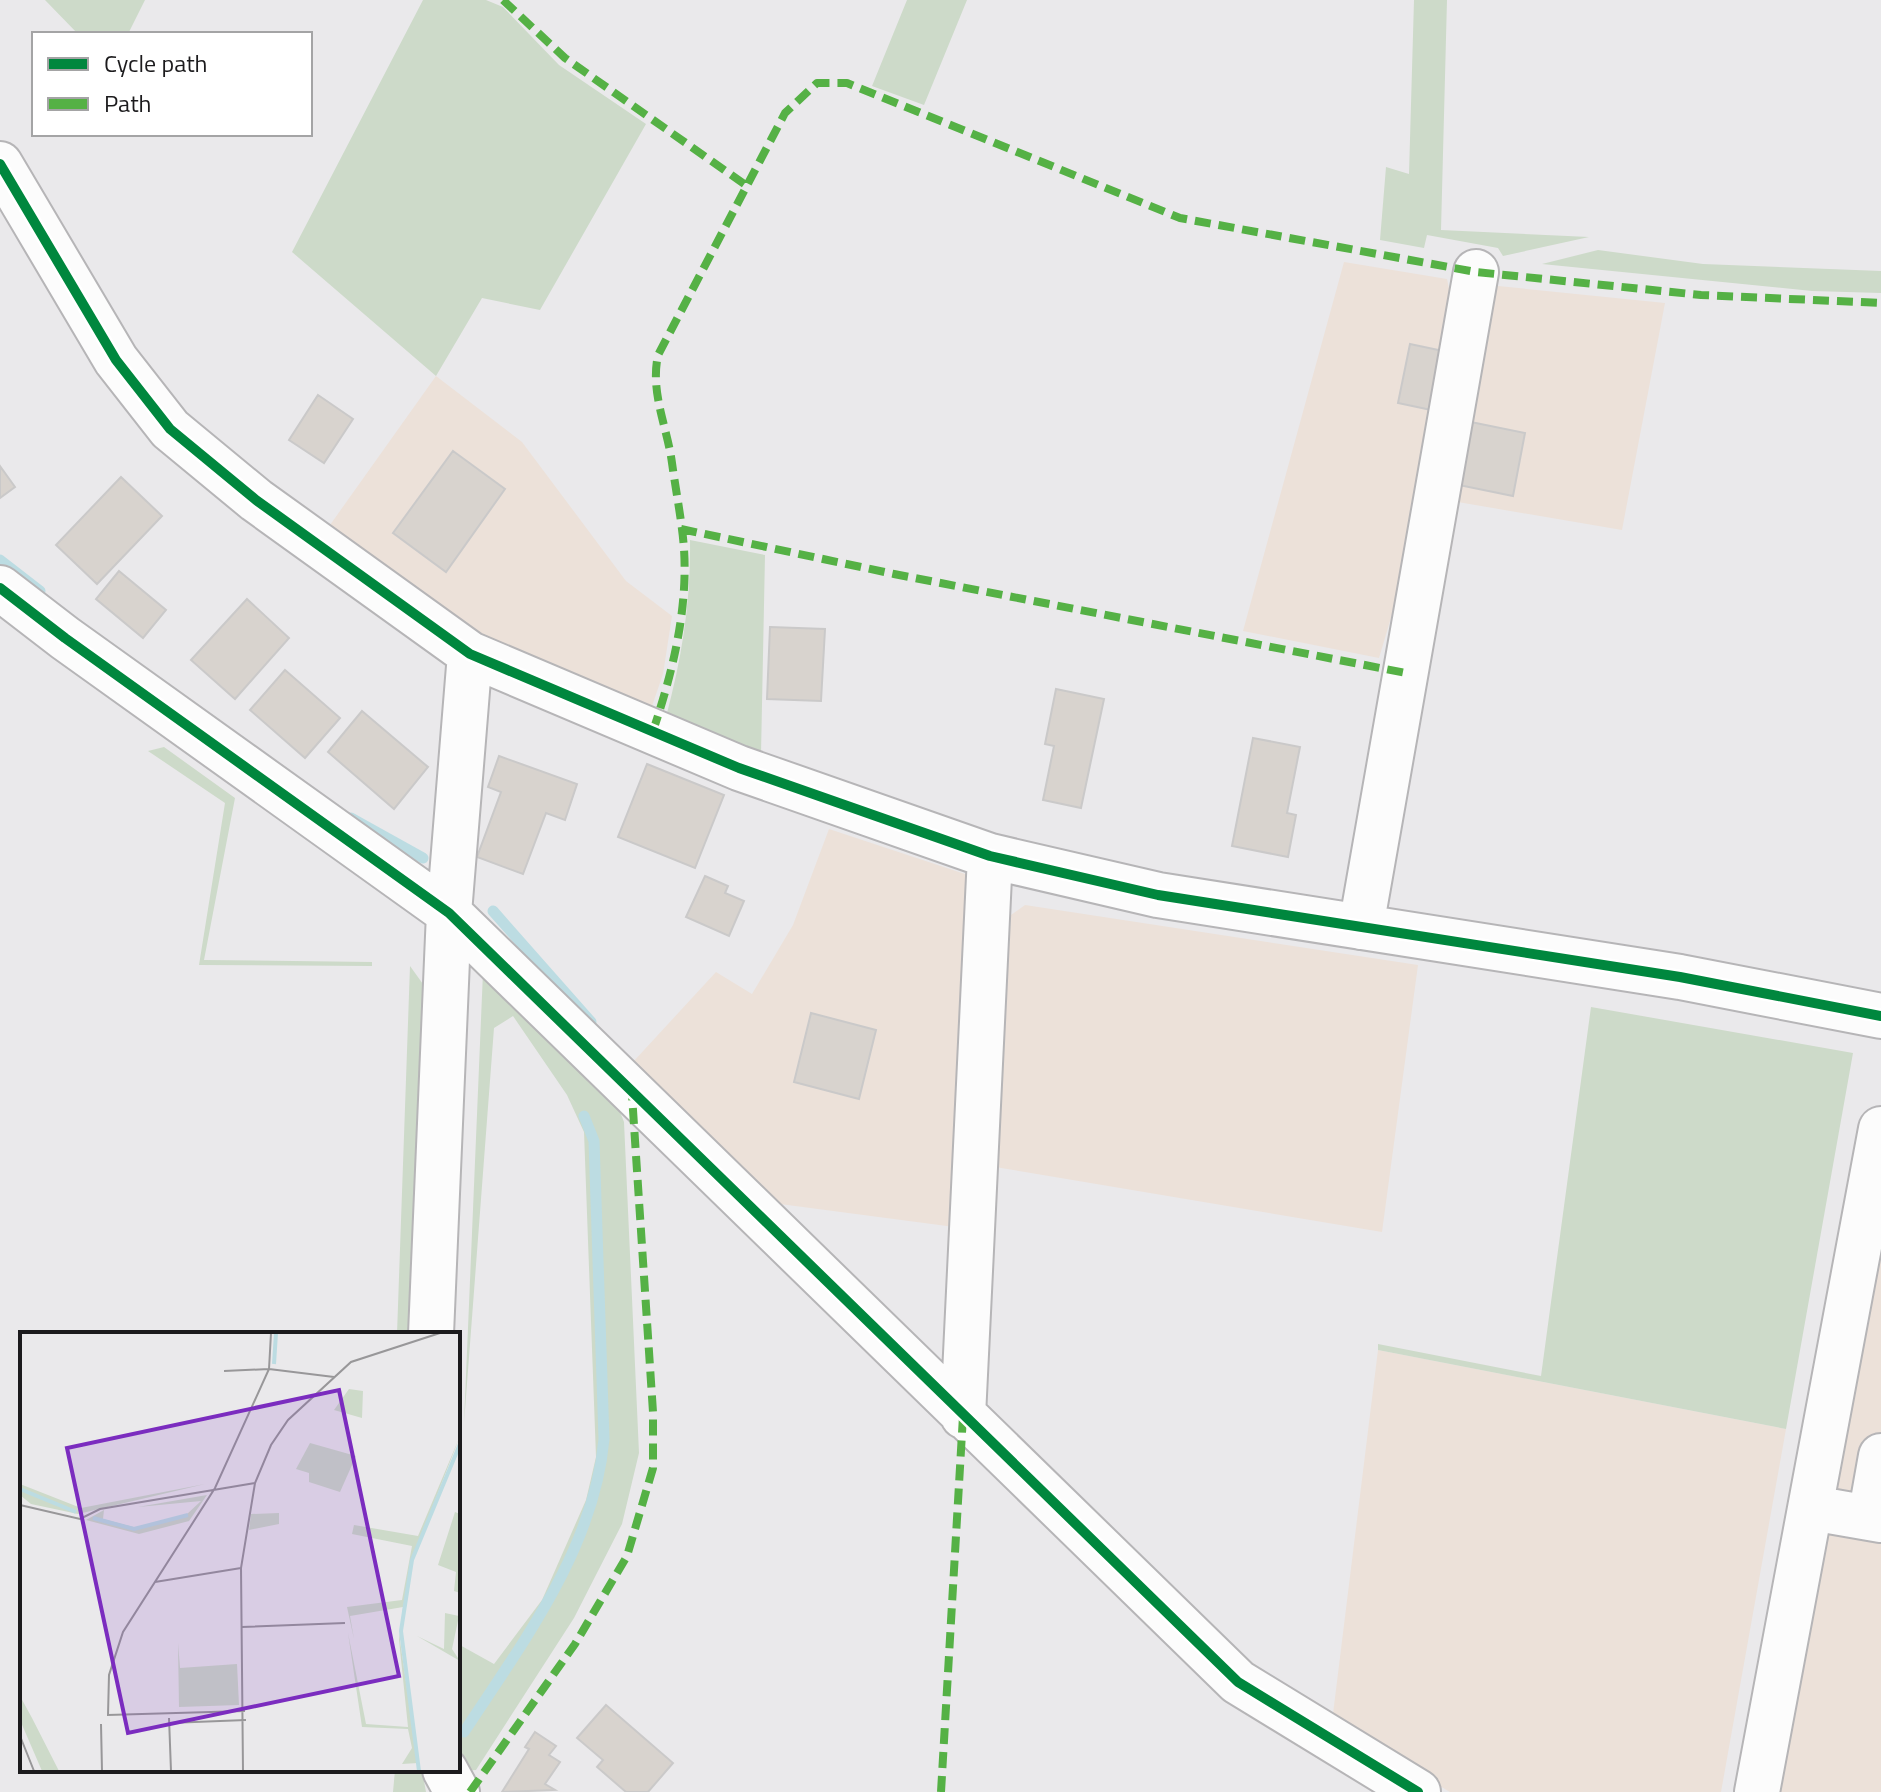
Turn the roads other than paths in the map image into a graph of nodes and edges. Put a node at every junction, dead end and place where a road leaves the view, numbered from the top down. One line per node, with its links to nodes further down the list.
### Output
1 (0, 164): 4 (street)
2 (1476, 272): 7 (street)
3 (0, 588): 6 (street)
4 (470, 654): 5 (street); 6 (street)
5 (990, 856): 7 (street); 11 (street)
6 (449, 913): 10 (street); 11 (street)
7 (1361, 927): 8 (street)
8 (1881, 1016)
9 (1881, 1129): 13 (street)
10 (431, 1332)
11 (963, 1416): 17 (street)
12 (1881, 1456): 14 (street)
13 (1812, 1508): 14 (street); 18 (street)
14 (1875, 1519)
15 (446, 1772): 16 (street)
16 (457, 1792)
17 (1418, 1792)
18 (1757, 1792)

